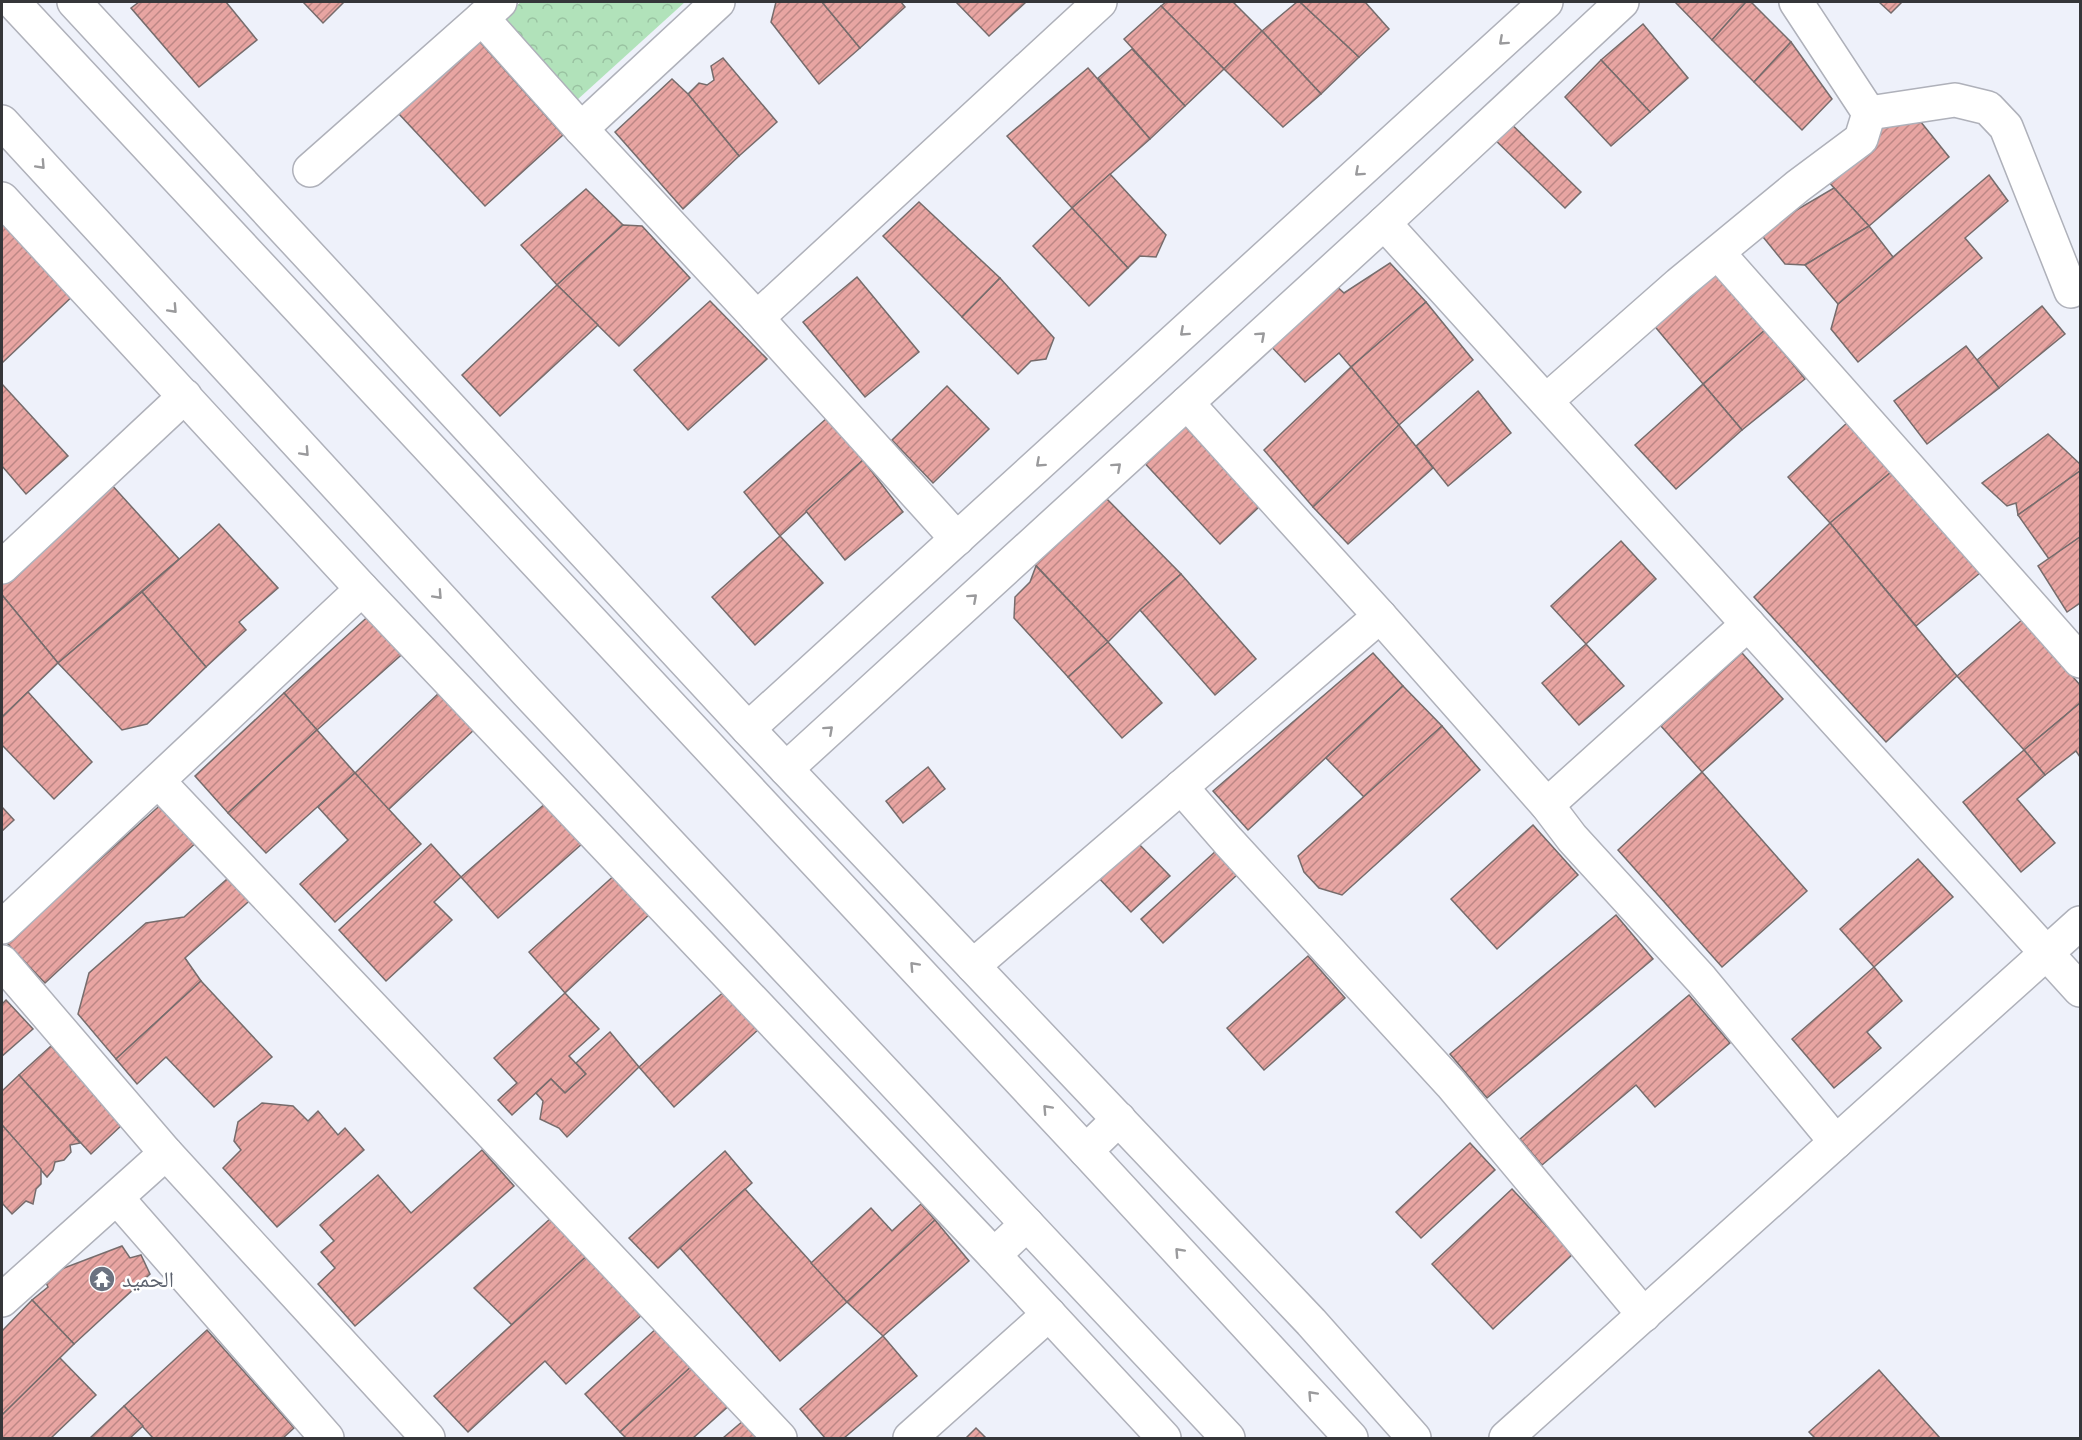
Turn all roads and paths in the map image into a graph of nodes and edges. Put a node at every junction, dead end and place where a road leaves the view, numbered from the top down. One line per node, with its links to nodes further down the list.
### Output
1 (13, 2): 40 (street, one-way to 1)
2 (74, 2): 27 (street)
3 (718, 2): 11 (street)
4 (1100, 2): 17 (street)
5 (1546, 2): 21 (street, one-way to 21)
6 (1622, 2): 14 (street)
7 (1796, 2): 9 (street)
8 (491, 10): 11 (street); 12 (street)
9 (1869, 113): 15 (street); 16 (street)
10 (2, 122): 43 (street, one-way to 43)
11 (580, 129): 17 (street)
12 (310, 170)
13 (2, 198): 18 (street)
14 (1384, 223): 19 (street); 20 (street, one-way to 14)
15 (1718, 253): 19 (street); 26 (street)
16 (2072, 291)
17 (757, 318): 21 (street)
18 (184, 396): 22 (street); 23 (street)
19 (1546, 401): 25 (street)
20 (1187, 403): 24 (street); 28 (street, one-way to 20)
21 (957, 539): 27 (street)
22 (2, 567)
23 (362, 588): 29 (street); 44 (street)
24 (1380, 616): 30 (street); 31 (street)
25 (1749, 624): 31 (street); 34 (street)
26 (2080, 661)
27 (748, 729): 28 (street)
28 (786, 769): 36 (street)
29 (158, 781): 33 (street); 50 (street)
30 (1181, 787): 36 (street); 47 (street)
31 (1547, 805): 39 (street)
32 (2080, 923): 34 (street)
33 (2, 927)
34 (2047, 953): 37 (street); 39 (street)
35 (2, 962): 41 (street)
36 (972, 966): 38 (street)
37 (2080, 990)
38 (1119, 1119): 40 (street); 55 (street)
39 (1836, 1142): 47 (street)
40 (1086, 1151): 54 (street, one-way to 40)
41 (166, 1153): 42 (street); 49 (street)
42 (117, 1198): 45 (street); 48 (street)
43 (1027, 1224): 44 (street); 53 (street)
44 (994, 1255): 46 (street)
45 (2, 1300)
46 (1049, 1314): 51 (street); 52 (street)
47 (1644, 1315): 56 (street)
48 (327, 1438)
49 (428, 1438)
50 (780, 1438)
51 (910, 1438)
52 (1164, 1438)
53 (1228, 1438)
54 (1351, 1438)
55 (1414, 1438)
56 (1506, 1438)

